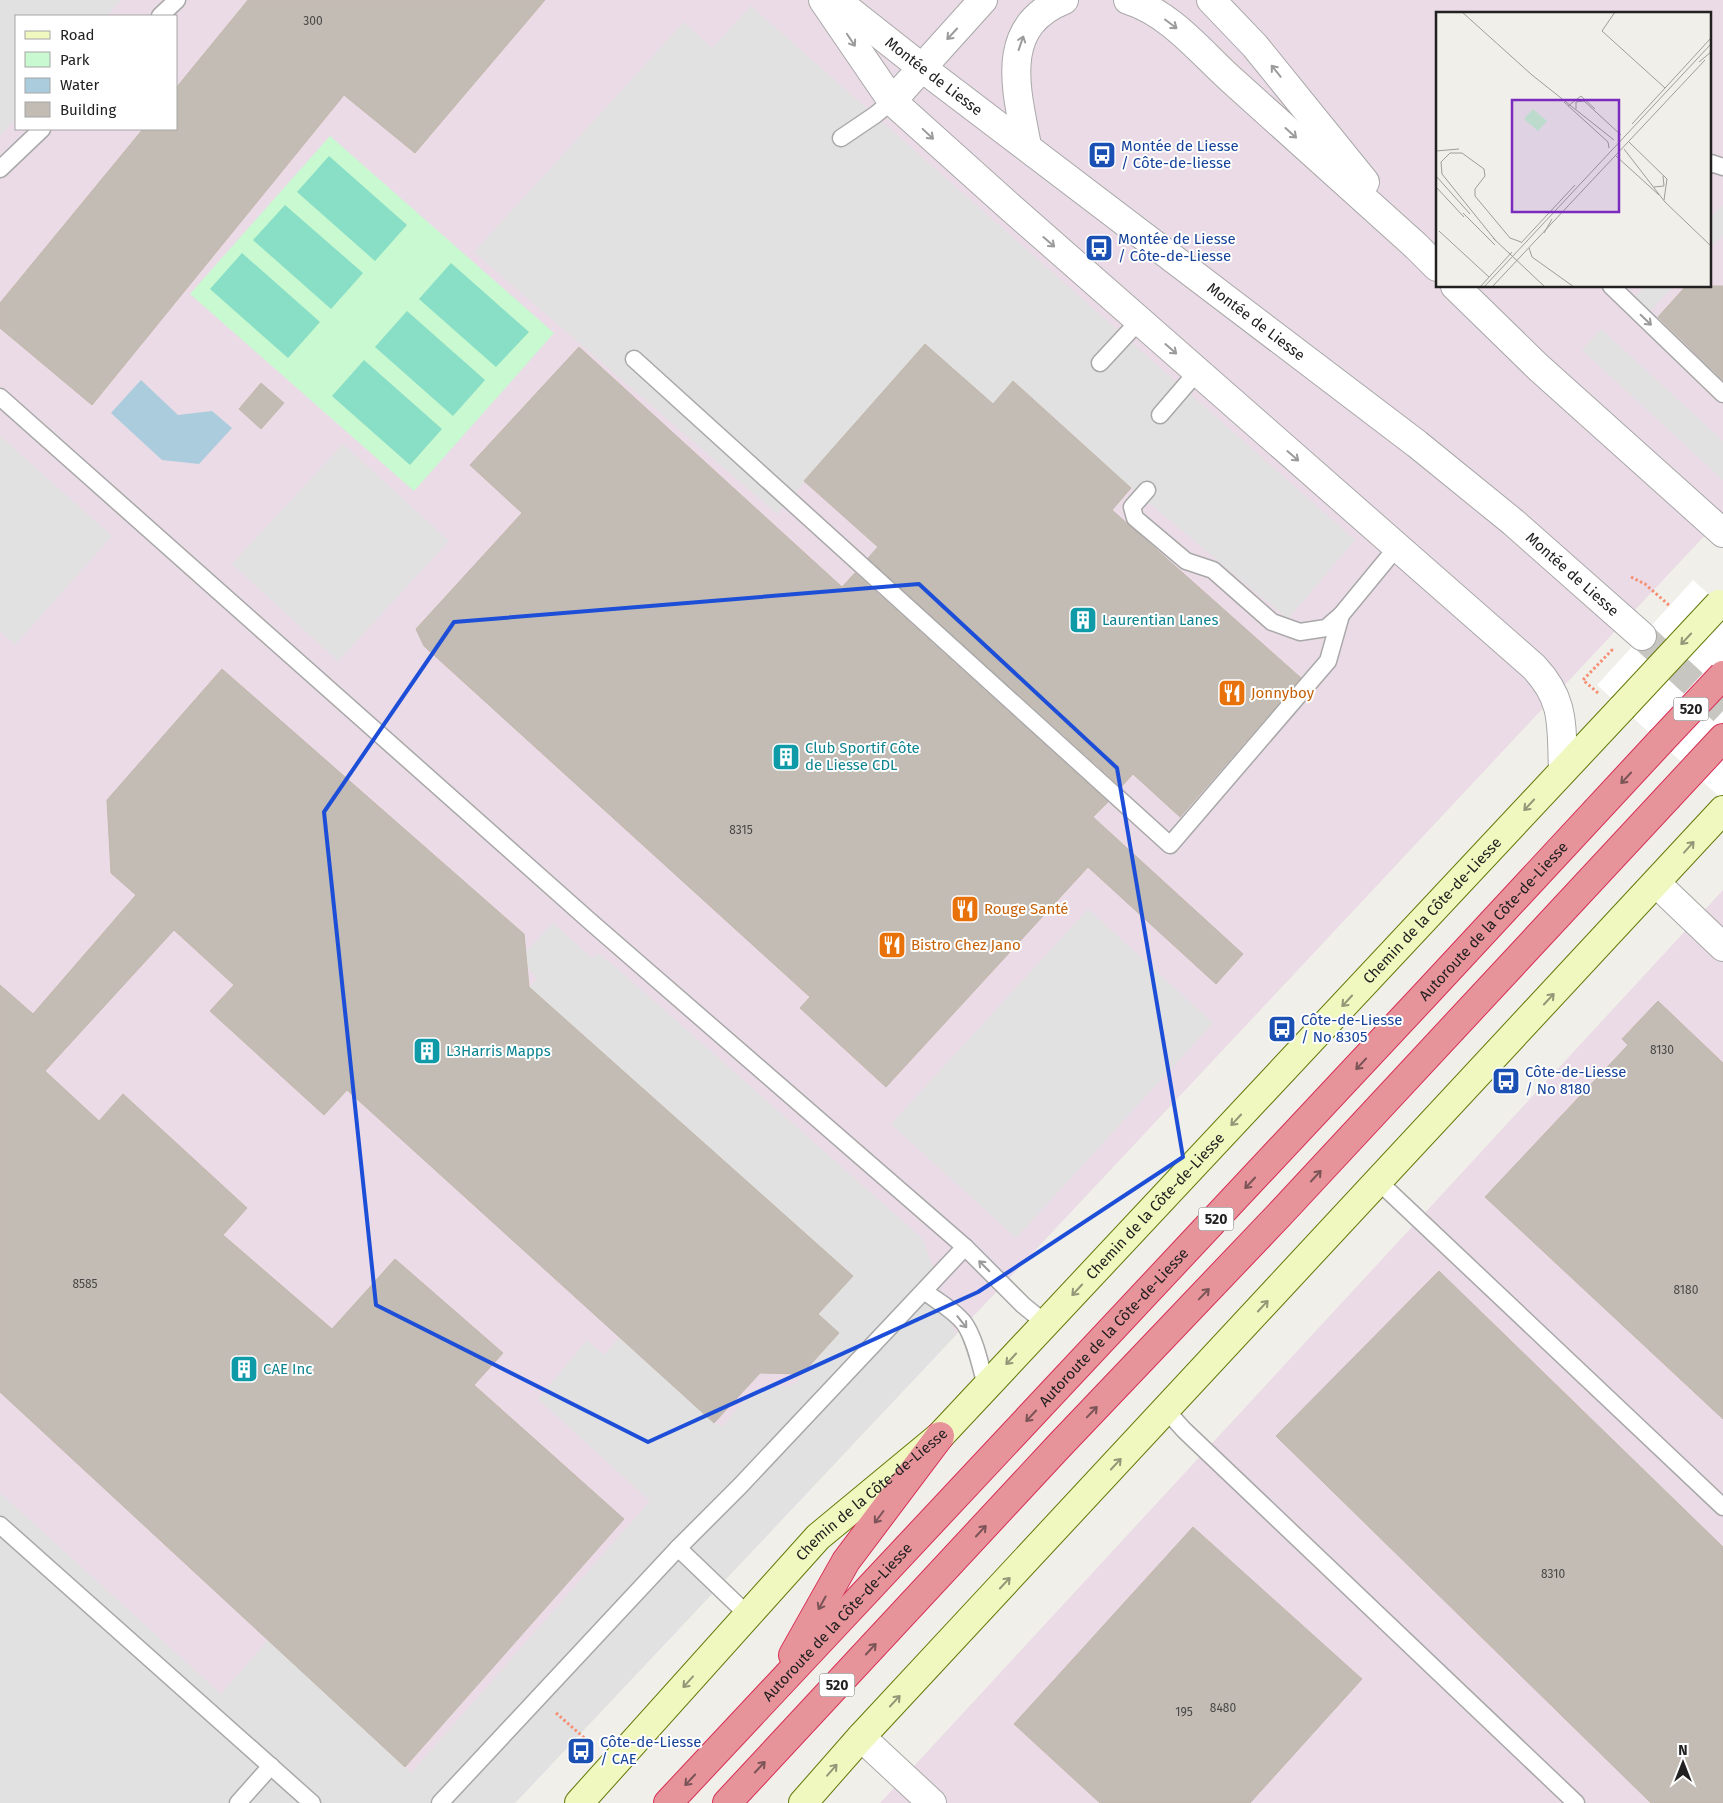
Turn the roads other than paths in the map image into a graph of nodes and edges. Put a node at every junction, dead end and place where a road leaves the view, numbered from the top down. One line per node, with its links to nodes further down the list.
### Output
1 (176, 0): 8 (lane)
2 (823, 0): 10 (street, one-way to 10)
3 (836, 0): 9 (street, Montée de Liesse)
4 (983, 0): 9 (street, one-way to 9)
5 (1064, 0): 13 (street, one-way to 5)
6 (1128, 0): 17 (street, one-way to 17)
7 (1211, 0): 17 (street, one-way to 7)
8 (161, 15)
9 (921, 67): 10 (street); 13 (street, Montée de Liesse)
10 (892, 101): 12 (lane); 21 (street, one-way to 21)
11 (41, 130): 16 (lane)
12 (841, 138)
13 (1027, 146): 33 (street, Montée de Liesse)
14 (1710, 164): 15 (lane)
15 (1723, 167)
16 (0, 169)
17 (1416, 246): 18 (street)
18 (1436, 266)
19 (1457, 288): 29 (street)
20 (1613, 288): 25 (lane, one-way to 25)
21 (1139, 321): 23 (lane); 24 (street, one-way to 24)
22 (634, 359): 32 (lane)
23 (1100, 362)
24 (1197, 372): 27 (lane); 30 (street, one-way to 30)
25 (1723, 394)
26 (0, 397): 41 (lane)
27 (1160, 415)
28 (1147, 490): 32 (lane)
29 (1723, 533)
30 (1397, 547): 32 (lane); 36 (street)
31 (1721, 602): 36 (main road, Chemin de la Côte-de-Liesse, one-way to 36, bridge)
32 (1341, 615)
33 (1642, 636)
34 (1723, 675): 51 (highway, Autoroute de la Côte-de-Liesse / 520, one-way to 51, bridge)
35 (1723, 738): 59 (highway, 520, one-way to 35)
36 (1563, 770): 43 (main road, Chemin de la Côte-de-Liesse, one-way to 43)
37 (1723, 810): 38 (main road, one-way to 37)
38 (1656, 883): 39 (street); 40 (main road, one-way to 38)
39 (1723, 946)
40 (1378, 1182): 45 (main road, one-way to 40); 47 (lane)
41 (965, 1248): 42 (lane); 43 (lane, one-way to 41)
42 (924, 1291): 44 (lane, one-way to 44); 49 (lane)
43 (1045, 1323): 44 (main road, Chemin de la Côte-de-Liesse, one-way to 44)
44 (986, 1386): 46 (main road, Chemin de la Côte-de-Liesse)
45 (1166, 1410): 52 (main road, one-way to 45); 62 (lane)
46 (940, 1436): 50 (main road, Chemin de la Côte-de-Liesse); 51 (highway, one-way to 51)
47 (1723, 1507)
48 (0, 1525): 53 (lane)
49 (678, 1548): 50 (lane); 56 (lane)
50 (748, 1615): 57 (main road, Chemin de la Côte-de-Liesse, one-way to 57)
51 (771, 1693): 58 (highway, Autoroute de la Côte-de-Liesse / 520, one-way to 58)
52 (861, 1737): 60 (main road, one-way to 52); 61 (street)
53 (271, 1766): 54 (lane); 55 (lane)
54 (238, 1803)
55 (312, 1803)
56 (440, 1803)
57 (579, 1803)
58 (668, 1803)
59 (726, 1803)
60 (804, 1803)
61 (932, 1803)
62 (1576, 1803)

